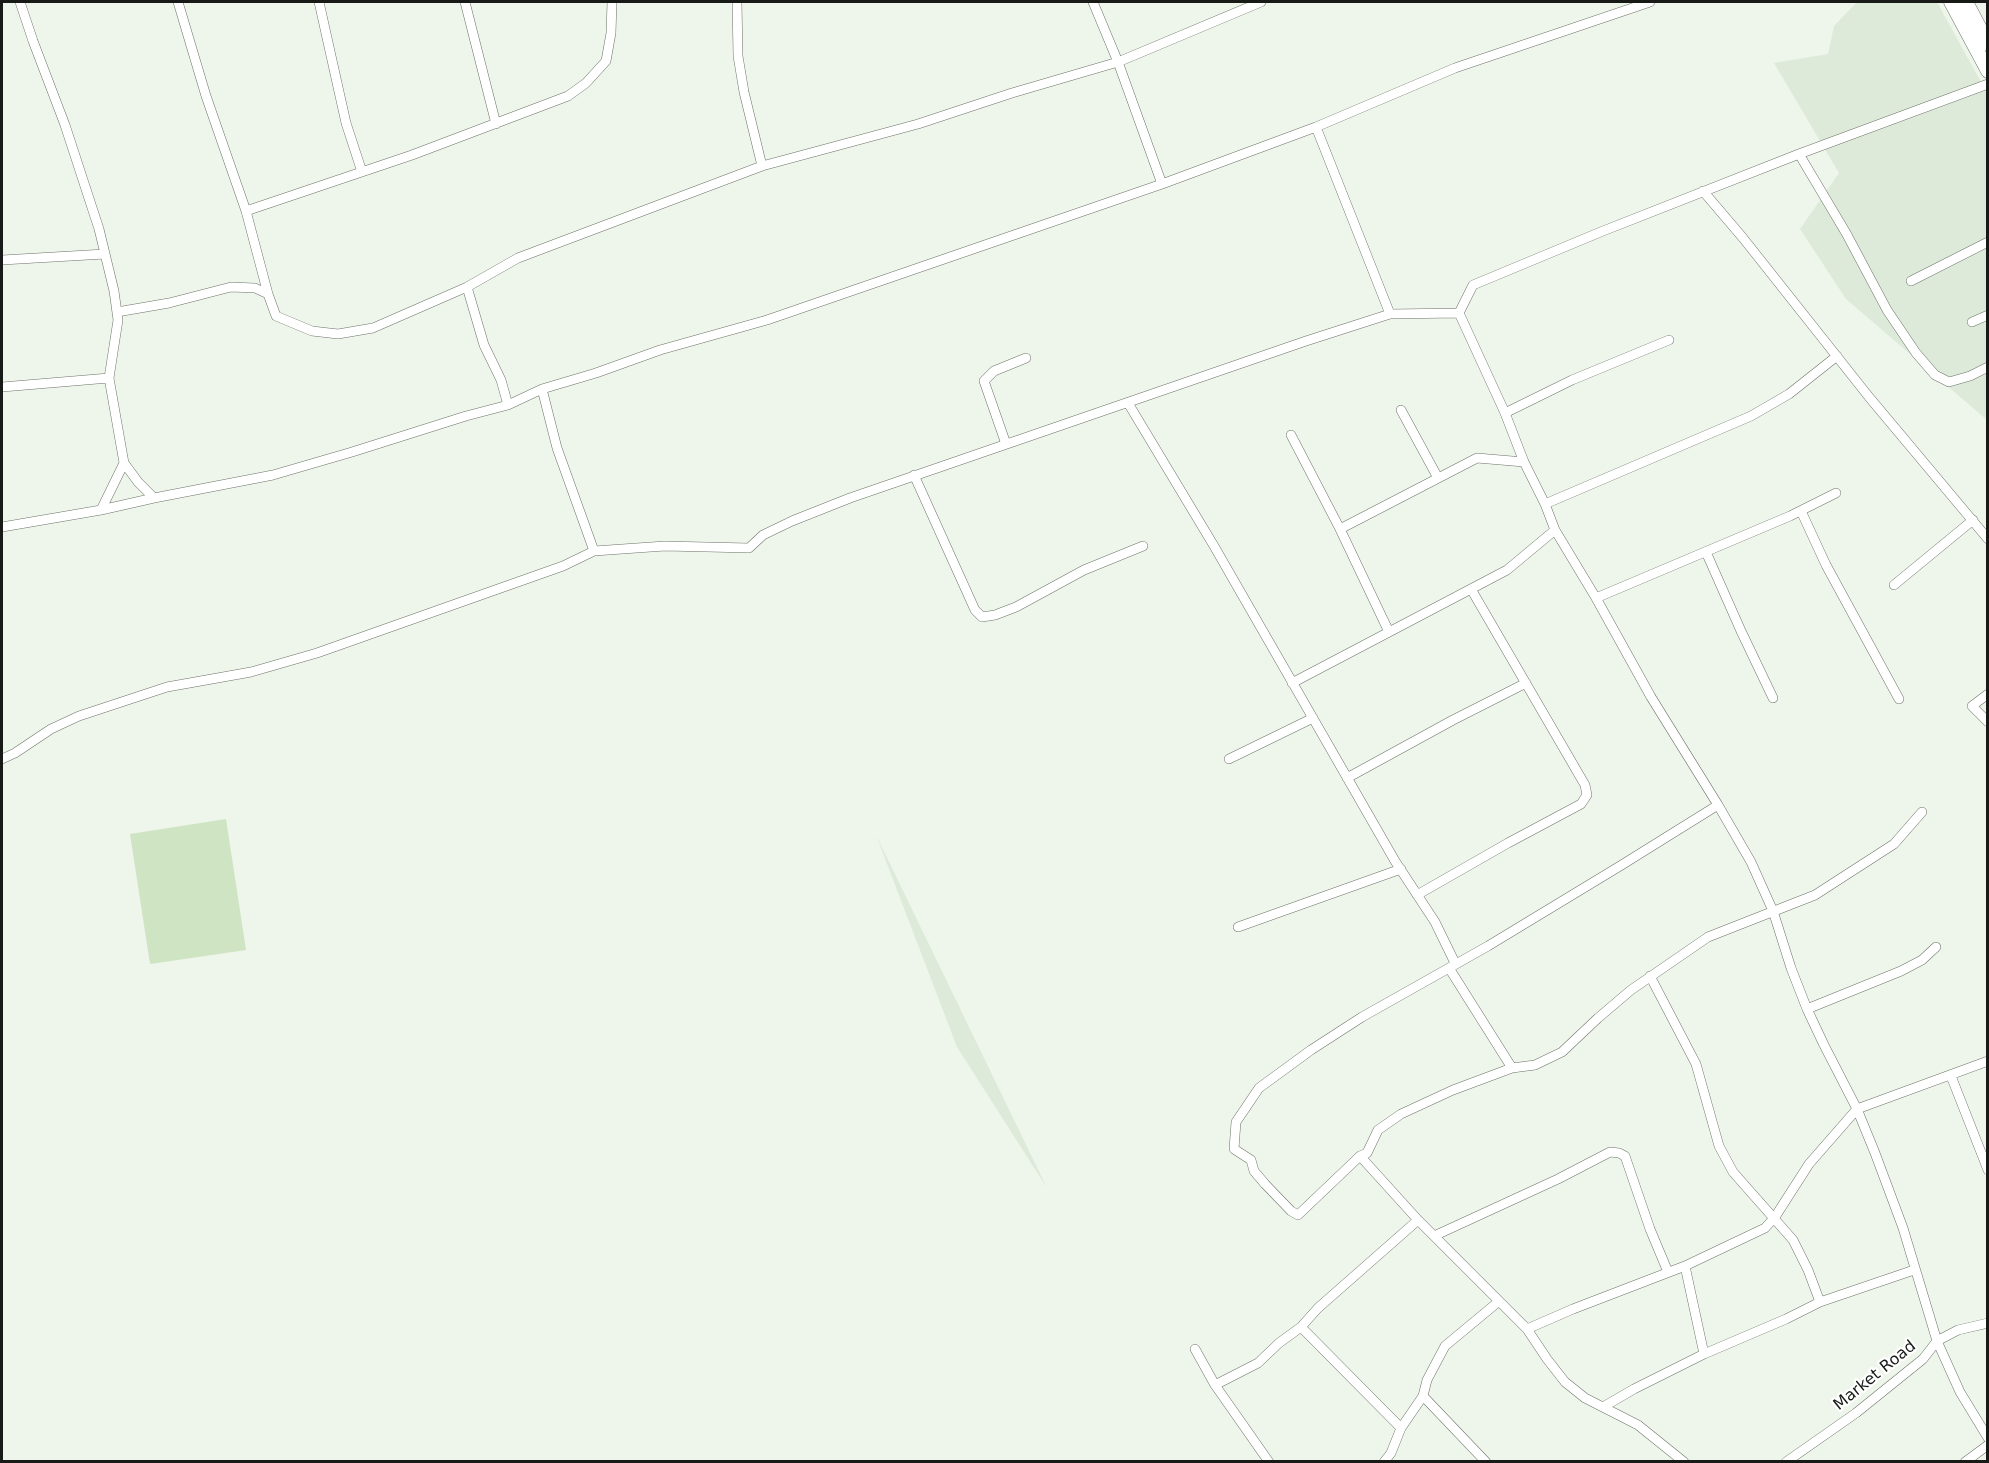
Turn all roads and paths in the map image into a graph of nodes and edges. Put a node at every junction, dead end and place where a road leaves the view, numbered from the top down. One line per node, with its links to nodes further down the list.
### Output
1 (23, 2): 26 (street)
2 (178, 2): 24 (street)
3 (319, 2): 21 (street)
4 (465, 2): 17 (street)
5 (612, 2): 17 (street)
6 (737, 2): 20 (street)
7 (1093, 2): 14 (street)
8 (1261, 2): 12 (street)
9 (1650, 2): 18 (street)
10 (1951, 2): 15 (highway)
11 (1965, 2): 13 (highway)
12 (1247, 4): 14 (street)
13 (1986, 36)
14 (1118, 62): 20 (street); 22 (street)
15 (1988, 70)
16 (1988, 84): 19 (street)
17 (496, 124): 21 (street)
18 (1316, 128): 22 (street); 33 (street)
19 (1799, 154): 23 (street); 39 (street)
20 (762, 166): 29 (street)
21 (362, 172): 24 (street)
22 (1162, 184): 42 (street)
23 (1703, 191): 32 (street); 37 (street)
24 (246, 211): 30 (street)
25 (1988, 242): 28 (street)
26 (105, 254): 27 (street); 31 (street)
27 (2, 260)
28 (1911, 281)
29 (467, 287): 30 (street); 44 (street)
30 (268, 294): 31 (street)
31 (117, 312): 40 (street)
32 (1459, 313): 33 (street); 46 (street)
33 (1390, 314): 43 (street)
34 (1988, 315): 35 (street)
35 (1972, 322)
36 (1669, 340): 46 (street)
37 (1837, 356): 55 (street); 58 (street)
38 (1026, 358): 48 (street)
39 (1988, 367)
40 (109, 378): 41 (street); 50 (street)
41 (2, 387)
42 (542, 390): 44 (street); 64 (street)
43 (1128, 403): 48 (street); 71 (street)
44 (508, 405): 54 (street)
45 (1401, 410): 52 (street)
46 (1505, 413): 49 (street)
47 (1291, 435): 60 (street)
48 (1006, 444): 51 (street)
49 (1524, 462): 52 (street); 55 (street)
50 (124, 463): 54 (street); 56 (street)
51 (914, 475): 63 (street); 64 (street)
52 (1438, 478): 60 (street)
53 (1836, 493): 57 (street)
54 (154, 498): 56 (street)
55 (1545, 504): 61 (street)
56 (101, 510): 59 (street)
57 (1801, 511): 65 (street); 74 (street)
58 (1973, 520): 62 (street); 66 (street)
59 (2, 527)
60 (1340, 529): 69 (street)
61 (1555, 530): 67 (street); 68 (street)
62 (1988, 539)
63 (1143, 546)
64 (594, 551): 77 (street)
65 (1706, 552): 68 (street); 73 (street)
66 (1894, 585)
67 (1472, 589): 69 (street); 70 (street)
68 (1596, 598): 80 (street)
69 (1389, 632): 71 (street)
70 (1526, 682): 79 (street); 83 (street)
71 (1292, 683): 75 (street)
72 (1988, 694): 76 (street)
73 (1773, 698)
74 (1899, 699)
75 (1313, 718): 78 (street); 79 (street)
76 (1988, 722)
77 (2, 759)
78 (1229, 759)
79 (1347, 778): 82 (street)
80 (1718, 805): 84 (street); 87 (street)
81 (1922, 812): 84 (street)
82 (1401, 869): 83 (street); 85 (street)
83 (1417, 895): 87 (street)
84 (1773, 911): 88 (street); 89 (street)
85 (1238, 927)
86 (1936, 947): 89 (street)
87 (1452, 966): 91 (street); 94 (street)
88 (1650, 976): 91 (street); 96 (street)
89 (1807, 1009): 93 (street)
90 (1988, 1061): 92 (street)
91 (1512, 1068): 94 (street)
92 (1951, 1076): 93 (street); 95 (street)
93 (1857, 1109): 96 (street); 100 (street)
94 (1360, 1156): 97 (street)
95 (1988, 1170)
96 (1775, 1217): 99 (street); 103 (street)
97 (1418, 1220): 98 (street); 105 (street)
98 (1434, 1236): 101 (street); 102 (street)
99 (1685, 1266): 101 (street); 109 (street)
100 (1914, 1270): 103 (street); 107 (street)
101 (1668, 1272): 106 (street)
102 (1498, 1302): 106 (street); 111 (street)
103 (1820, 1302): 109 (street)
104 (1988, 1323): 107 (street, Market Road)
105 (1301, 1327): 110 (street); 113 (street)
106 (1527, 1329): 112 (street)
107 (1937, 1341): 114 (street); 120 (street, Market Road)
108 (1195, 1349): 110 (street)
109 (1704, 1354): 112 (street)
110 (1215, 1385): 116 (street)
111 (1423, 1396): 113 (street); 118 (street)
112 (1603, 1407): 119 (street)
113 (1401, 1428): 117 (street)
114 (1988, 1438)
115 (1988, 1444): 121 (street)
116 (1269, 1461)
117 (1384, 1461)
118 (1486, 1461)
119 (1684, 1461)
120 (1786, 1461)
121 (1965, 1461)

